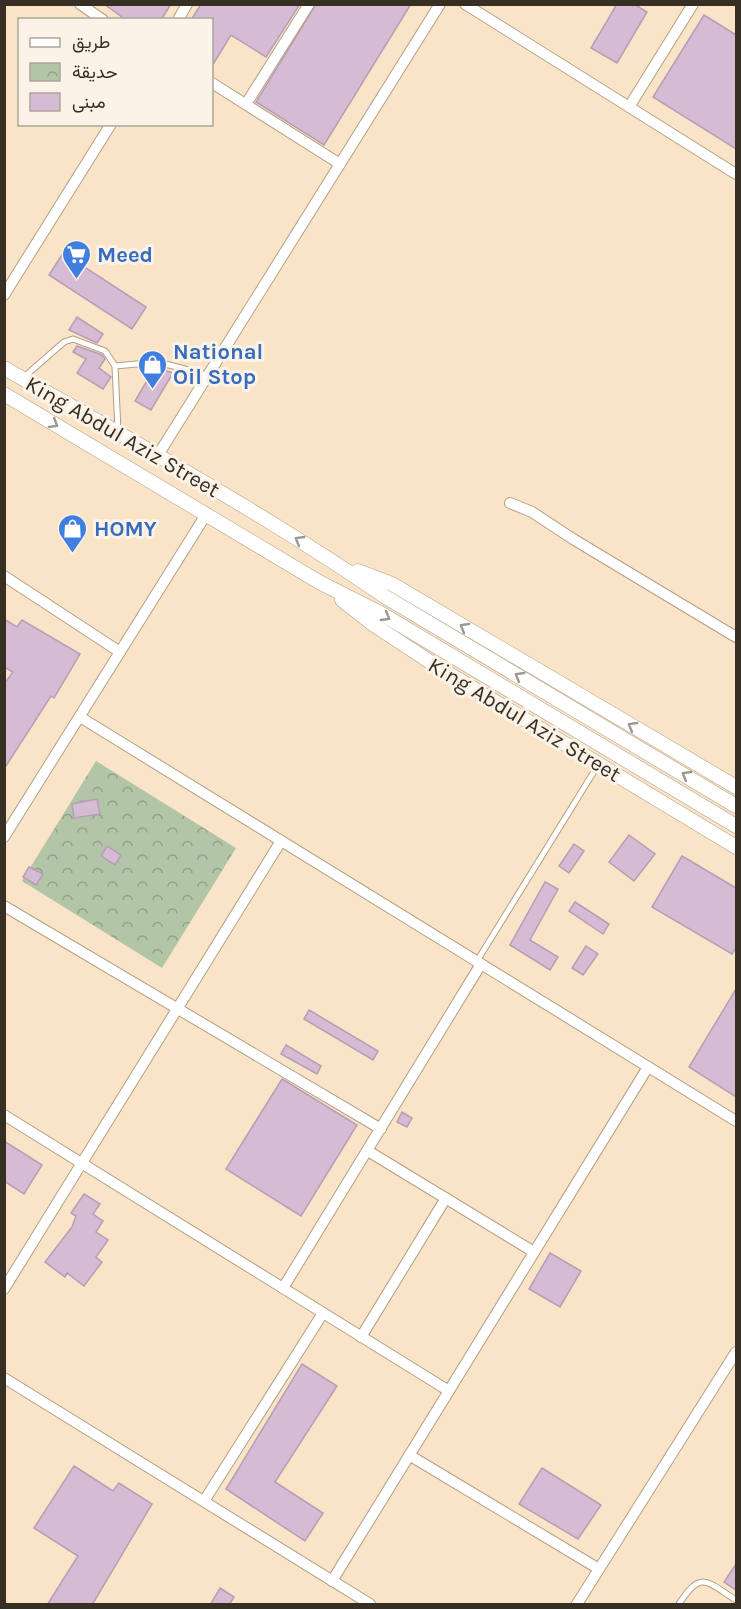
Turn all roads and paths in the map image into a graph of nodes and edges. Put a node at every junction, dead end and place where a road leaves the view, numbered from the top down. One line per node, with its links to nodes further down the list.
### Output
1 (80, 4): 7 (street)
2 (187, 4): 8 (street)
3 (309, 4): 10 (street)
4 (440, 4): 13 (street)
5 (465, 4): 11 (street)
6 (693, 4): 11 (street)
7 (100, 18)
8 (179, 18)
9 (213, 84): 10 (street)
10 (246, 104): 13 (street)
11 (629, 107): 14 (street)
12 (110, 126): 15 (street)
13 (340, 164): 18 (street)
14 (736, 174)
15 (4, 295)
16 (115, 366): 18 (lane); 19 (lane); 21 (lane)
17 (4, 368): 19 (street, King Abdul Aziz Street)
18 (207, 375): 22 (street)
19 (22, 378): 21 (street, King Abdul Aziz Street)
20 (4, 394): 24 (street, King Abdul Aziz Street, one-way to 24)
21 (118, 433): 22 (street, King Abdul Aziz Street)
22 (158, 455): 25 (street, King Abdul Aziz Street, one-way to 22)
23 (510, 503): 28 (street)
24 (207, 513): 27 (street, King Abdul Aziz Street); 29 (street)
25 (334, 561): 32 (street, King Abdul Aziz Street, one-way to 25); 33 (street, King Abdul Aziz Street, one-way to 25)
26 (4, 576): 29 (street)
27 (319, 582): 31 (street, King Abdul Aziz Street); 34 (street, King Abdul Aziz Street, one-way to 34)
28 (736, 637)
29 (120, 652): 30 (street)
30 (80, 717): 35 (street); 36 (street)
31 (599, 763): 37 (street, King Abdul Aziz Street); 39 (lane)
32 (736, 788)
33 (736, 806)
34 (736, 826)
35 (4, 837)
36 (281, 841): 39 (street); 40 (street)
37 (736, 847)
38 (4, 906): 40 (street)
39 (479, 963): 41 (street); 44 (street)
40 (178, 1009): 44 (street); 46 (street)
41 (648, 1066): 43 (street); 48 (street)
42 (4, 1115): 46 (street)
43 (736, 1121)
44 (381, 1129): 45 (street)
45 (368, 1150): 47 (street); 49 (street)
46 (82, 1164): 49 (street); 50 (street)
47 (446, 1198): 48 (street); 52 (street)
48 (534, 1252): 55 (street)
49 (283, 1288): 51 (street)
50 (4, 1289)
51 (323, 1313): 52 (street); 57 (street)
52 (361, 1336): 55 (street)
53 (736, 1352): 58 (street)
54 (6, 1383): 57 (street)
55 (449, 1391): 56 (street)
56 (409, 1455): 58 (street); 59 (street)
57 (204, 1502): 59 (street)
58 (600, 1569): 62 (street)
59 (332, 1581): 61 (street)
60 (736, 1599): 63 (lane)
61 (370, 1605)
62 (577, 1605)
63 (679, 1605)

